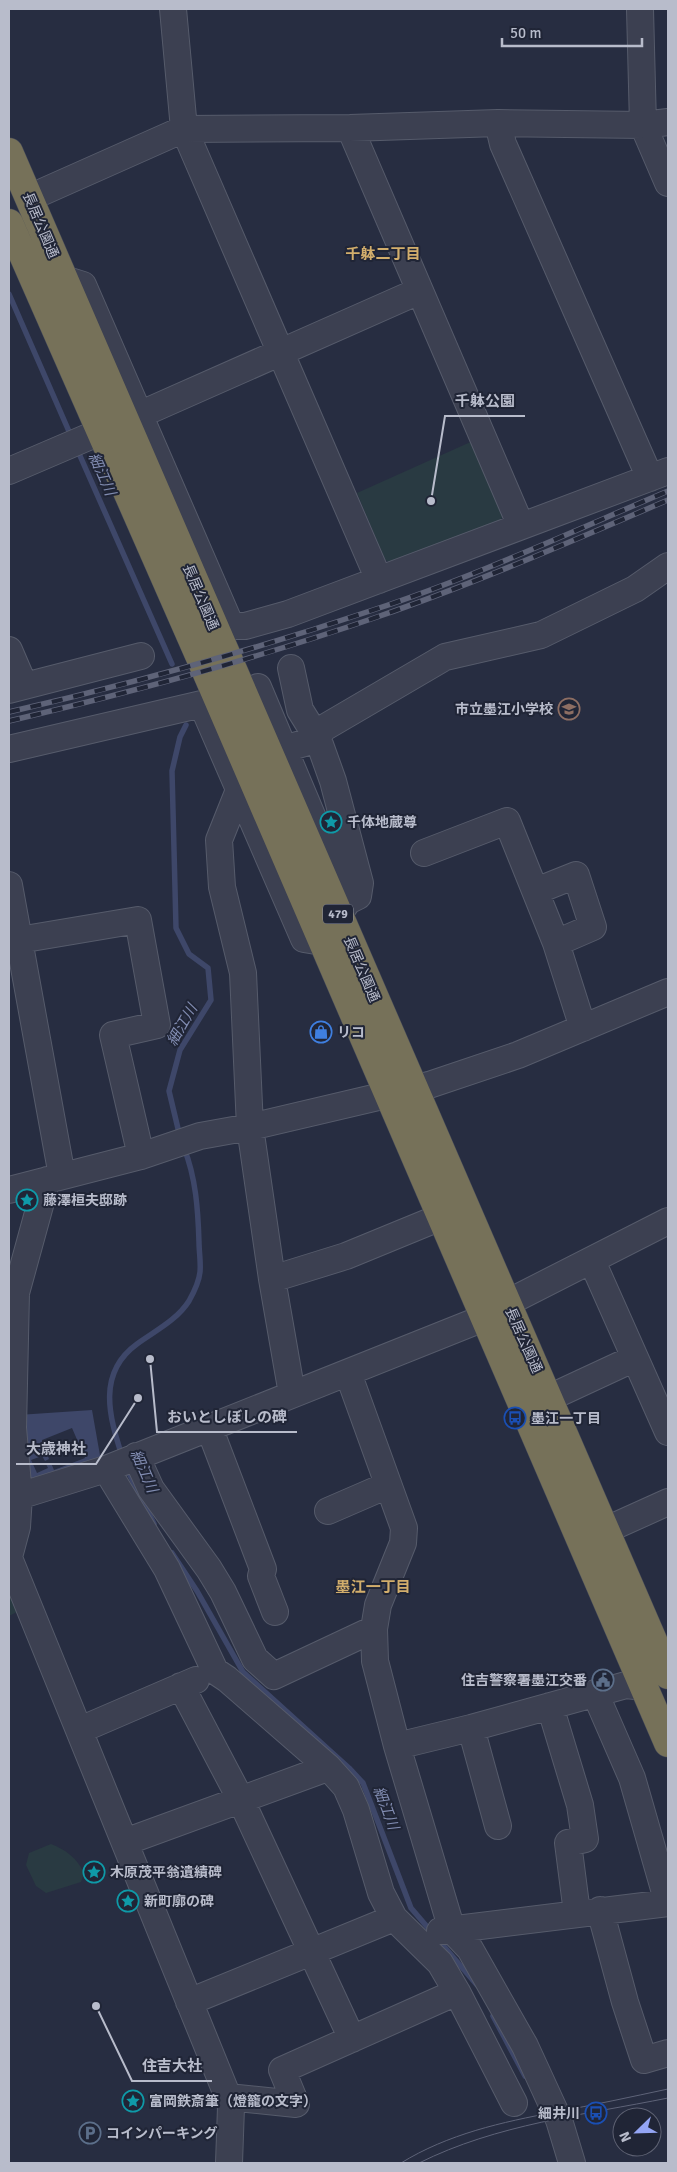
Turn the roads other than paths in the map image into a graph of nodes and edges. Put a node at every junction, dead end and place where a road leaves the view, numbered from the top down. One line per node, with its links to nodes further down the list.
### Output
1 (173, 9): 7 (street)
2 (640, 9): 5 (street)
3 (668, 122): 5 (street)
4 (498, 123): 5 (street); 6 (street); 18 (street)
5 (643, 125): 9 (street)
6 (350, 128): 7 (street); 13 (street)
7 (184, 129): 10 (street); 14 (street)
8 (9, 152): 10 (highway, 長居公園通 / 479)
9 (668, 183)
10 (30, 198): 12 (highway, 長居公園通 / 479)
11 (9, 223): 16 (highway, 長居公園通 / 479)
12 (64, 279): 15 (street); 34 (highway, 長居公園通 / 479)
13 (418, 291): 14 (street); 19 (street)
14 (282, 352): 15 (street); 21 (street)
15 (139, 415): 21 (street)
16 (82, 440): 17 (street); 36 (highway, 長居公園通 / 479)
17 (9, 471)
18 (659, 474): 19 (street)
19 (521, 526): 21 (street)
20 (668, 566): 27 (street)
21 (379, 580)
22 (9, 650): 26 (street)
23 (142, 656): 26 (street)
24 (291, 668): 27 (street)
25 (258, 686): 29 (street)
26 (16, 687)
27 (318, 739): 29 (street); 34 (street)
28 (9, 749): 30 (street)
29 (284, 749): 34 (street)
30 (239, 790): 36 (street); 42 (street)
31 (424, 852): 33 (street)
32 (9, 885): 35 (street)
33 (536, 891): 37 (street); 37 (street)
34 (343, 908): 40 (highway, 長居公園通 / 479)
35 (19, 940): 43 (street); 44 (street)
36 (322, 942): 41 (highway, 長居公園通 / 479)
37 (556, 943): 39 (street)
38 (668, 992): 39 (street)
39 (583, 1028): 40 (street)
40 (413, 1088): 41 (street); 50 (highway, 長居公園通 / 479)
41 (387, 1094): 42 (street); 46 (highway, 長居公園通 / 479)
42 (250, 1126): 43 (street); 49 (street)
43 (140, 1156): 44 (street)
44 (54, 1178): 45 (street); 59 (street)
45 (9, 1190)
46 (441, 1217): 49 (street); 51 (highway, 長居公園通 / 479)
47 (668, 1221): 48 (street)
48 (592, 1260): 50 (street); 52 (street)
49 (272, 1279): 54 (street)
50 (507, 1303): 51 (street); 55 (highway, 長居公園通 / 479)
51 (484, 1318): 53 (street); 72 (highway, 長居公園通 / 479)
52 (635, 1358): 55 (street); 57 (street)
53 (348, 1373): 54 (street); 61 (street)
54 (292, 1394): 56 (street)
55 (549, 1398): 65 (highway, 長居公園通 / 479)
56 (209, 1426): 58 (street); 67 (street)
57 (668, 1432)
58 (134, 1456): 60 (street); 68 (street)
59 (12, 1459): 62 (street)
60 (106, 1469): 62 (street); 69 (street)
61 (388, 1486): 64 (street); 68 (street)
62 (19, 1496): 66 (street)
63 (668, 1502): 65 (street)
64 (328, 1512)
65 (606, 1530): 70 (highway, 長居公園通 / 479)
66 (9, 1558): 76 (street)
67 (275, 1612)
68 (374, 1629): 78 (street)
69 (215, 1671): 71 (street); 86 (street)
70 (668, 1675)
71 (181, 1686): 76 (street); 80 (street)
72 (644, 1686): 73 (street); 77 (highway, 長居公園通 / 479)
73 (595, 1693): 74 (street); 83 (street)
74 (550, 1706): 75 (street); 85 (street)
75 (471, 1728): 78 (street); 81 (street)
76 (80, 1730): 82 (street)
77 (668, 1743)
78 (397, 1746): 87 (street)
79 (319, 1771): 80 (street)
80 (241, 1800): 82 (street); 88 (street)
81 (498, 1826)
82 (125, 1842): 90 (street)
83 (660, 1845): 84 (street)
84 (668, 1903): 85 (street)
85 (589, 1912): 87 (street); 92 (street)
86 (403, 1927): 87 (street); 88 (street); 89 (street)
87 (452, 1930): 96 (street)
88 (311, 1952): 90 (street); 91 (street)
89 (457, 1992): 91 (street); 94 (street)
90 (189, 2002): 93 (street)
91 (352, 2039): 93 (street)
92 (668, 2053)
93 (228, 2097): 95 (street)
94 (514, 2103)
95 (229, 2163)
96 (572, 2163)

